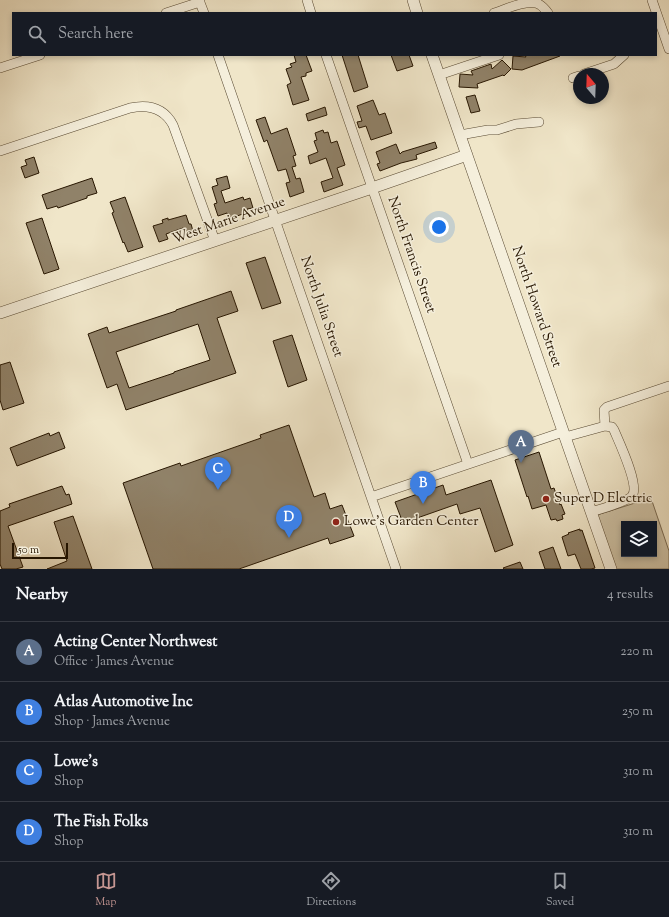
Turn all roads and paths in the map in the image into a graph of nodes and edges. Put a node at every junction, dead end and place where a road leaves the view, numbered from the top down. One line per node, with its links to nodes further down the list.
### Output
1 (307, 0): 7 (street)
2 (413, 0): 8 (street)
3 (652, 0): 11 (street)
4 (199, 1): 5 (street); 6 (street)
5 (169, 12)
6 (204, 12)
7 (311, 12)
8 (417, 12)
9 (497, 12): 10 (street)
10 (547, 12)
11 (656, 12)
12 (657, 14): 13 (street)
13 (666, 38): 14 (street); 15 (street)
14 (657, 42)
15 (669, 49)
16 (37, 56): 22 (street)
17 (218, 56): 30 (street, North Julia Street)
18 (326, 56): 29 (street, North Francis Street)
19 (432, 56): 24 (street, North Howard Street)
20 (496, 56): 24 (street)
21 (623, 56): 23 (street)
22 (0, 68)
23 (602, 68)
24 (439, 75): 26 (street, North Howard Street)
25 (539, 122): 26 (street)
26 (460, 135): 28 (street, North Howard Street)
27 (0, 151): 31 (street)
28 (466, 155): 29 (street, West Marie Avenue); 35 (street, North Howard Street)
29 (372, 188): 30 (street, West Marie Avenue); 36 (street, North Francis Street)
30 (276, 221): 31 (street, West Marie Avenue); 37 (street, North Julia Street)
31 (215, 241): 32 (street, West Marie Avenue)
32 (0, 313)
33 (669, 386): 34 (street)
34 (605, 426): 35 (street); 38 (street)
35 (564, 434): 36 (street); 38 (street, North Howard Street)
36 (468, 464): 37 (street)
37 (371, 497): 39 (street, North Julia Street)
38 (591, 512): 40 (street, North Howard Street)
39 (396, 569)
40 (611, 569)

